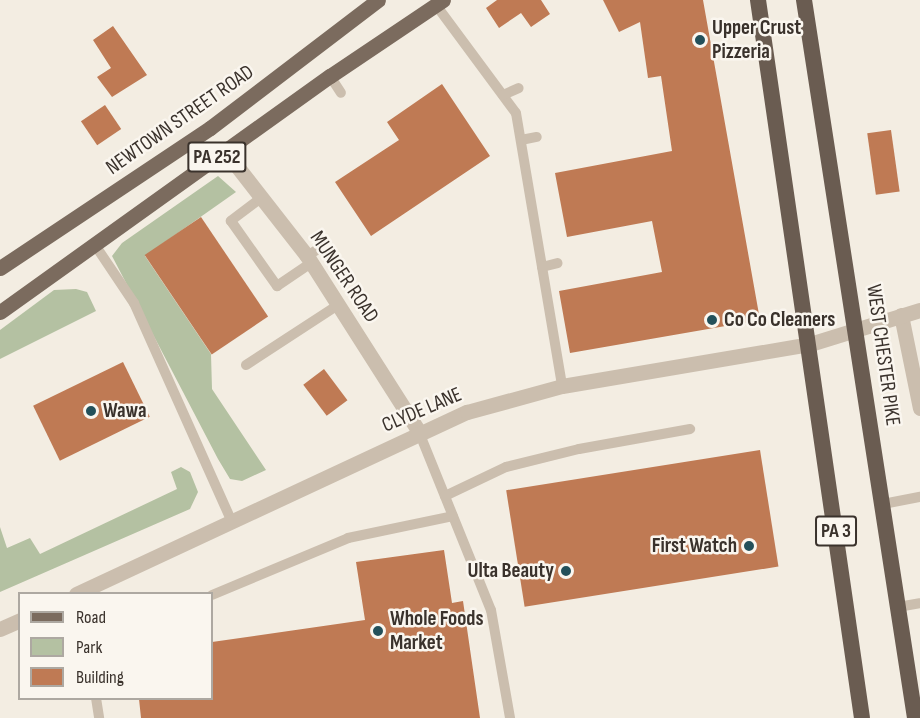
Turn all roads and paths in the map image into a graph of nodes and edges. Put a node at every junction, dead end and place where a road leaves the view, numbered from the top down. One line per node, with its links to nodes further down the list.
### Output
1 (378, 0): 18 (main road, NEWTOWN STREET ROAD / PA 252)
2 (758, 0): 24 (highway, PA 3)
3 (804, 0): 23 (highway, WEST CHESTER PIKE / PA 3)
4 (440, 2): 5 (main road, PA 252); 8 (lane)
5 (330, 76): 7 (lane); 11 (main road, PA 252)
6 (519, 88): 8 (lane)
7 (341, 93)
8 (503, 95): 10 (lane)
9 (537, 137): 10 (lane)
10 (521, 140): 17 (lane)
11 (225, 151): 12 (street, MUNGER ROAD); 13 (main road, PA 252)
12 (261, 198): 15 (street, MUNGER ROAD); 15 (lane)
13 (95, 245): 21 (main road, PA 252); 34 (lane)
14 (323, 246): 15 (lane)
15 (309, 260): 19 (street, MUNGER ROAD)
16 (558, 263): 17 (lane)
17 (542, 267): 26 (lane)
18 (0, 268)
19 (338, 305): 25 (lane); 29 (street, MUNGER ROAD)
20 (920, 310): 22 (street, CLYDE LANE)
21 (0, 312)
22 (901, 315): 23 (street, CLYDE LANE); 27 (street)
23 (858, 331): 24 (street, CLYDE LANE); 32 (highway, WEST CHESTER PIKE / PA 3)
24 (810, 344): 26 (street, CLYDE LANE); 44 (highway, PA 3)
25 (246, 365)
26 (562, 386): 29 (street, CLYDE LANE)
27 (920, 408)
28 (690, 429): 30 (lane)
29 (419, 432): 30 (lane); 34 (street, CLYDE LANE)
30 (445, 496): 33 (lane)
31 (920, 497): 32 (lane)
32 (883, 504): 38 (highway, WEST CHESTER PIKE / PA 3)
33 (453, 516): 36 (lane); 43 (lane)
34 (231, 520): 35 (street, CLYDE LANE)
35 (80, 592)
36 (213, 595)
37 (920, 603): 38 (lane)
38 (898, 607): 45 (highway, WEST CHESTER PIKE / PA 3)
39 (18, 621): 40 (street)
40 (0, 629)
41 (96, 700): 42 (lane)
42 (99, 718)
43 (510, 718)
44 (862, 718)
45 (915, 718)

